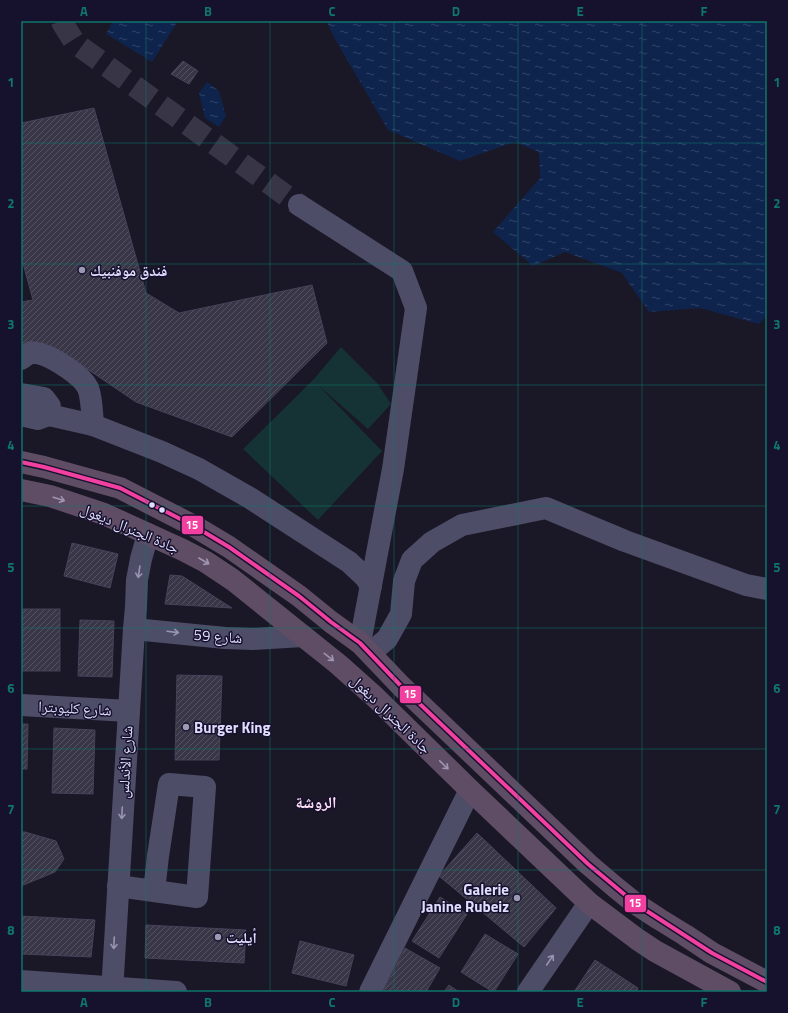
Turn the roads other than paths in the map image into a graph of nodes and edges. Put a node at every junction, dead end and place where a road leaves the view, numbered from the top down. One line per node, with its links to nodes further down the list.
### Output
1 (299, 205): 10 (street)
2 (21, 359): 6 (street)
3 (21, 394): 4 (street)
4 (49, 414): 5 (street); 6 (street)
5 (21, 415)
6 (93, 425): 10 (street)
7 (21, 462): 14 (highway, جادة الجنرال ديغول)
8 (21, 490): 9 (highway, جادة الجنرال ديغول, one-way to 9)
9 (148, 534): 12 (street, شارع الأندلس, one-way to 12); 13 (highway, جادة الجنرال ديغول, one-way to 13)
10 (371, 586): 14 (street)
11 (767, 589): 14 (street)
12 (134, 629): 13 (street, شارع 59, one-way to 13); 16 (street, شارع الأندلس)
13 (302, 636): 17 (highway, جادة الجنرال ديغول, one-way to 17)
14 (365, 648): 22 (highway, جادة الجنرال ديغول)
15 (21, 705): 16 (street, شارع كليوبترا)
16 (129, 711): 18 (street, شارع الأندلس, one-way to 18)
17 (470, 790): 20 (highway, جادة الجنرال ديغول); 26 (street)
18 (118, 886): 19 (street); 24 (street, شارع الأندلس, one-way to 24)
19 (154, 891): 19 (street)
20 (589, 902): 23 (highway, جادة الجنرال ديغول); 27 (street, one-way to 20)
21 (21, 981): 24 (street)
22 (767, 982)
23 (706, 986): 28 (highway, جادة الجنرال ديغول)
24 (112, 990): 25 (street)
25 (176, 992)
26 (370, 992)
27 (528, 992)
28 (730, 992)

